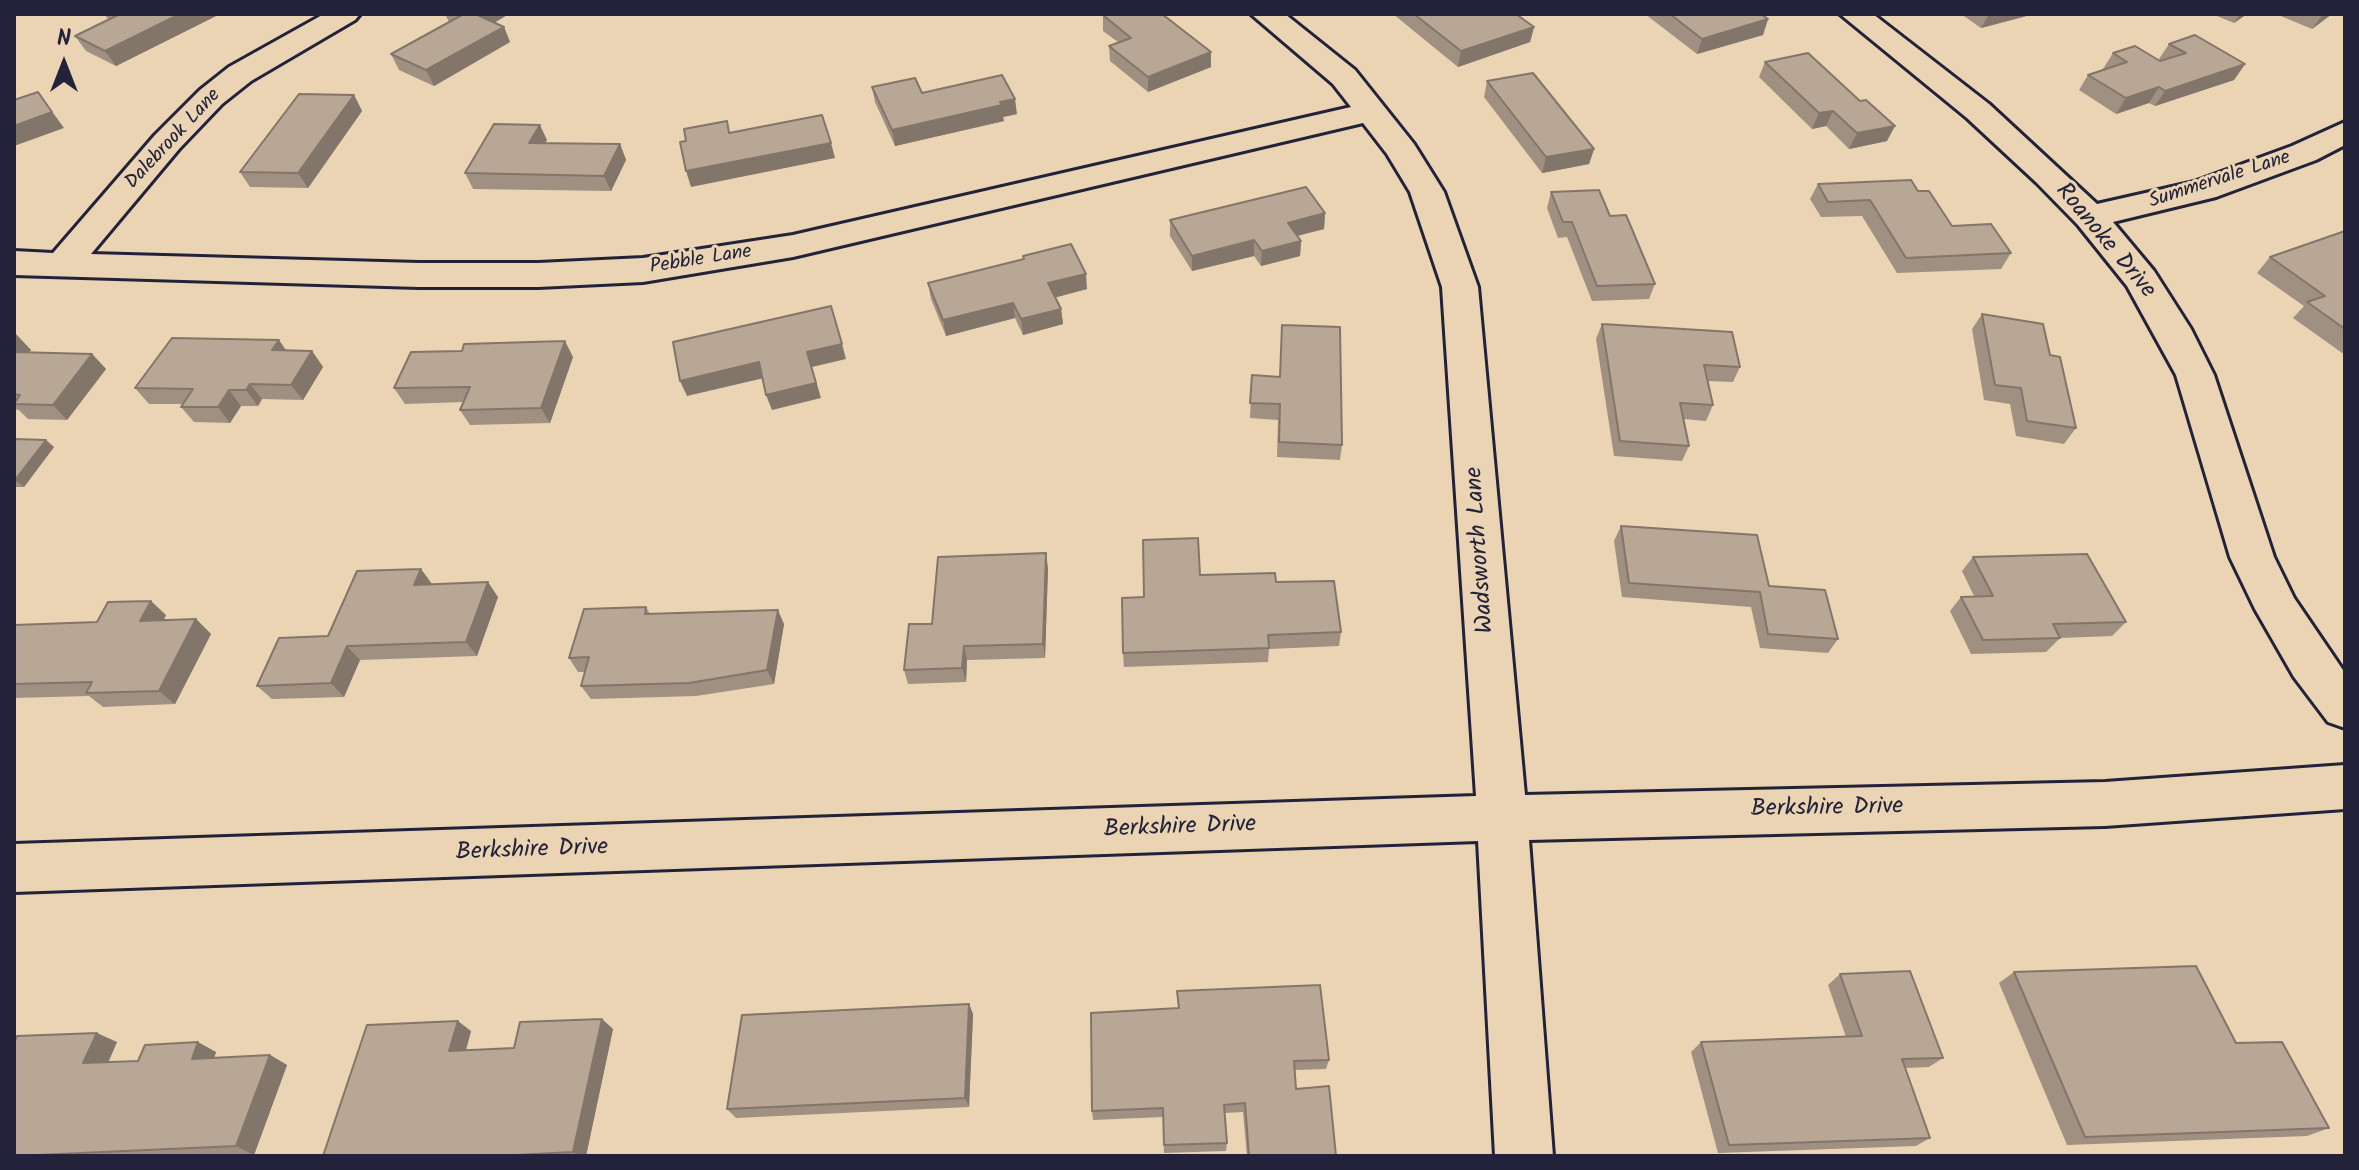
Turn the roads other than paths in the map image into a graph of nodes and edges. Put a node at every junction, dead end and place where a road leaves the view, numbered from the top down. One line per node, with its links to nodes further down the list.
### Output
1 (345, 14): 8 (street, Dalebrook Lane)
2 (1266, 14): 4 (street, Wadsworth Lane)
3 (1855, 14): 6 (street, Roanoke Drive)
4 (1373, 111): 8 (street, Pebble Lane); 11 (street, Wadsworth Lane)
5 (2345, 132): 6 (street, Summervale Lane)
6 (2090, 217): 9 (street, Roanoke Drive)
7 (14, 263): 8 (street, Pebble Lane)
8 (63, 264)
9 (2345, 708)
10 (2345, 787): 11 (street, Berkshire Drive)
11 (1502, 818): 12 (street, Berkshire Drive); 13 (street, Wadsworth Lane)
12 (14, 868)
13 (1524, 1156)

